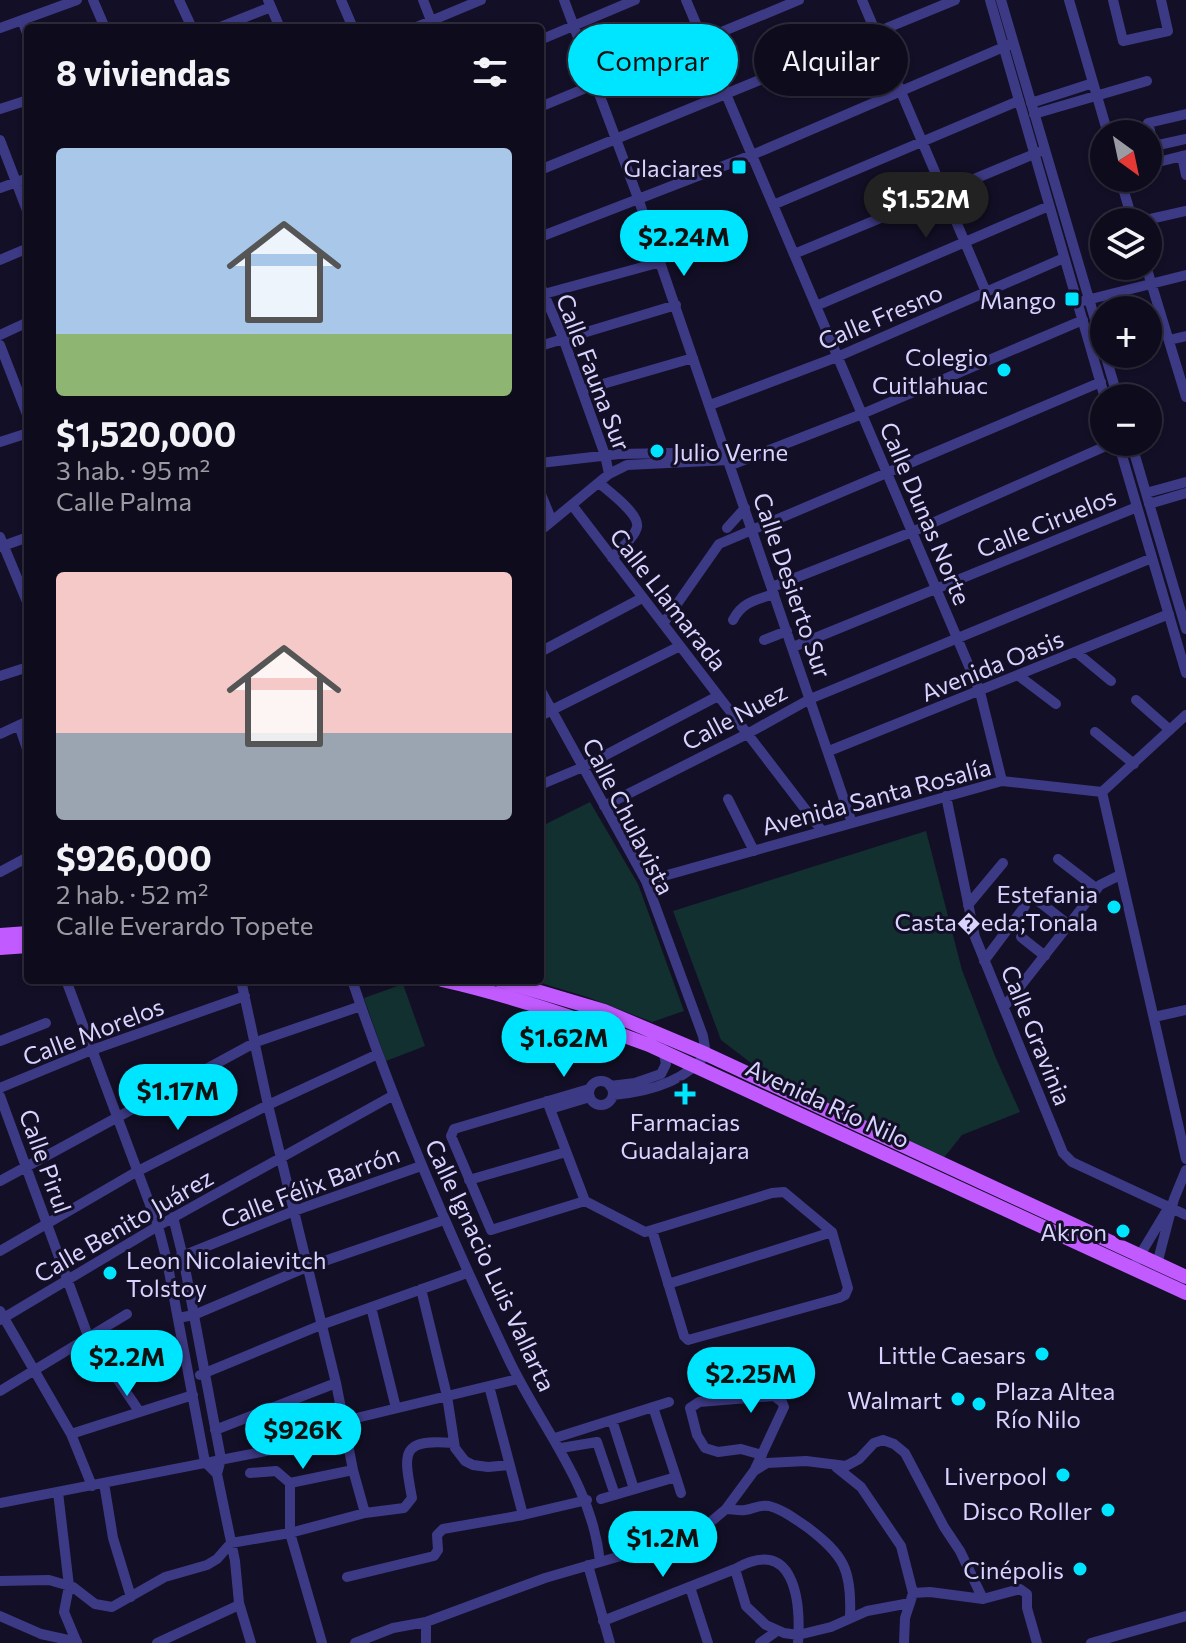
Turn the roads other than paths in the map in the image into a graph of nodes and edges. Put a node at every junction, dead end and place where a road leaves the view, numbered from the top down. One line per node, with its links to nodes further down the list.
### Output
1 (77, 0): 19 (street)
2 (93, 0): 21 (street)
3 (179, 0): 22 (street)
4 (341, 0): 25 (street)
5 (423, 0): 26 (street)
6 (481, 0): 26 (street)
7 (564, 0): 27 (street, Calle Desierto Sur)
8 (635, 0): 28 (street)
9 (686, 0): 29 (street, Calle Dunas Norte)
10 (799, 0): 33 (street)
11 (862, 0): 30 (street)
12 (955, 0): 31 (street)
13 (990, 0): 37 (street)
14 (1001, 0): 37 (street)
15 (1069, 0): 39 (street)
16 (1113, 0): 17 (street)
17 (1161, 0)
18 (270, 3): 23 (street); 24 (street)
19 (50, 5): 20 (street)
20 (22, 20): 32 (street); 34 (street)
21 (103, 24)
22 (190, 24)
23 (226, 24)
24 (278, 24)
25 (351, 24)
26 (433, 24)
27 (573, 24)
28 (579, 24)
29 (696, 24)
30 (872, 24)
31 (898, 24)
32 (24, 25)
33 (738, 25)
34 (0, 28)
35 (568, 28): 36 (street)
36 (544, 38)
37 (1008, 45): 40 (street); 49 (street); 52 (street)
38 (1147, 81): 41 (street)
39 (1093, 83): 41 (street); 52 (street)
40 (908, 88)
41 (1096, 95): 52 (street); 54 (street)
42 (568, 96): 50 (street)
43 (600, 96): 56 (street, Calle Desierto Sur)
44 (724, 96): 56 (street)
45 (726, 96): 62 (street, Calle Dunas Norte)
46 (889, 96): 62 (street)
47 (903, 96): 59 (street)
48 (24, 101): 51 (street)
49 (1018, 101): 59 (street); 61 (street)
50 (544, 105)
51 (0, 109)
52 (1032, 109): 61 (street)
53 (1186, 114): 55 (street)
54 (1104, 120)
55 (1161, 120)
56 (616, 139): 65 (street); 71 (street, Calle Desierto Sur)
57 (1186, 139): 60 (street)
58 (0, 140): 68 (street)
59 (922, 142): 70 (street); 73 (street)
60 (1162, 144)
61 (1039, 152): 70 (street); 74 (street); 90 (street)
62 (752, 155): 71 (street); 73 (street, Calle Dunas Norte)
63 (1184, 156): 64 (street); 66 (street)
64 (1162, 161)
65 (544, 168)
66 (1186, 175)
67 (24, 179): 68 (street)
68 (16, 182): 69 (street); 72 (street)
69 (0, 188)
70 (943, 192): 78 (street); 80 (street)
71 (638, 198): 77 (street); 83 (street, Calle Desierto Sur)
72 (24, 203)
73 (773, 205): 80 (street, Calle Dunas Norte)
74 (1049, 206): 78 (street); 81 (street)
75 (1186, 211): 76 (street)
76 (1162, 216)
77 (544, 235)
78 (964, 242): 88 (street); 94 (street)
79 (24, 251): 82 (street)
80 (794, 254): 94 (street, Calle Dunas Norte)
81 (1064, 258): 88 (street, Calle Fresno); 91 (street)
82 (0, 260)
83 (661, 262): 87 (street); 93 (street, Calle Desierto Sur)
84 (1186, 275): 86 (street)
85 (1150, 280): 86 (street)
86 (1151, 284): 90 (street); 100 (street)
87 (544, 290)
88 (986, 292): 103 (street, Calle Fresno)
89 (544, 295): 99 (street, Calle Fauna Sur)
90 (1089, 300): 91 (street); 92 (street)
91 (1077, 303): 95 (street)
92 (1090, 303)
93 (676, 305): 99 (street); 104 (street, Calle Desierto Sur)
94 (816, 306): 103 (street, Calle Dunas Norte)
95 (1083, 320): 106 (street); 112 (street)
96 (24, 324): 97 (street)
97 (0, 335)
98 (1186, 336): 100 (street)
99 (563, 338): 102 (street); 108 (street, Calle Fauna Sur)
100 (1169, 340): 109 (street)
101 (0, 345): 107 (street)
102 (544, 345)
103 (837, 357): 110 (street, Calle Fresno); 112 (street, Calle Dunas Norte)
104 (693, 358): 108 (street); 110 (street, Calle Desierto Sur)
105 (24, 381): 107 (street)
106 (1101, 382): 121 (street)
107 (16, 384): 111 (street)
108 (582, 390): 116 (street, Calle Fauna Sur)
109 (1186, 397)
110 (710, 405): 119 (street, Calle Desierto Sur)
111 (24, 406)
112 (862, 414): 119 (street); 121 (street, Calle Dunas Norte)
113 (24, 434): 114 (street)
114 (0, 442)
115 (1090, 454): 135 (street)
116 (605, 455): 119 (street); 120 (street); 122 (street, Calle Fauna Sur)
117 (1121, 456): 129 (street)
118 (1135, 456): 126 (street)
119 (728, 459): 122 (street); 130 (street, Calle Desierto Sur)
120 (544, 463)
121 (887, 473): 134 (street); 135 (street, Calle Dunas Norte)
122 (609, 474): 124 (street)
123 (1186, 482): 126 (street)
124 (599, 483): 128 (street); 138 (street)
125 (1186, 493): 126 (street)
126 (1148, 498): 147 (street)
127 (544, 502): 131 (street)
128 (572, 505): 131 (street); 138 (street, Calle Llamarada)
129 (1137, 507): 139 (street); 140 (street, Calle Ciruelos)
130 (745, 508): 133 (street); 134 (street, Calle Desierto Sur)
131 (552, 521): 132 (street)
132 (544, 528)
133 (727, 528)
134 (753, 529): 141 (street, Calle Desierto Sur); 146 (street)
135 (912, 532): 140 (street, Calle Dunas Norte); 141 (street)
136 (24, 538): 137 (street)
137 (1, 543): 142 (street)
138 (612, 558): 143 (street, Calle Llamarada)
139 (1152, 558): 144 (street); 149 (street, Calle Nuez)
140 (936, 589): 149 (street, Calle Dunas Norte); 152 (street, Calle Ciruelos)
141 (773, 590): 145 (street); 148 (street, Calle Desierto Sur)
142 (24, 595)
143 (642, 598): 146 (street, Calle Llamarada); 153 (street)
144 (1169, 614): 154 (street, Avenida Oasis); 156 (street)
145 (733, 620)
146 (663, 624): 151 (street, Calle Llamarada)
147 (1186, 629)
148 (787, 631): 150 (street); 152 (street, Calle Desierto Sur)
149 (957, 638): 160 (street, Calle Dunas Norte); 163 (street, Calle Nuez)
150 (764, 640)
151 (680, 646): 161 (street, Calle Llamarada); 166 (street)
152 (793, 647): 163 (street, Calle Desierto Sur)
153 (544, 650)
154 (1076, 652): 158 (street, Avenida Oasis); 159 (street)
155 (24, 668): 157 (street)
156 (1186, 673)
157 (0, 676)
158 (1019, 676): 160 (street, Avenida Oasis); 165 (street)
159 (1111, 681)
160 (980, 692): 174 (street, Avenida Oasis); 177 (street, Calle Dunas Norte)
161 (718, 696): 173 (street, Calle Llamarada); 176 (street)
162 (544, 697): 166 (street, Calle Chulavista)
163 (810, 699): 173 (street, Calle Nuez); 174 (street, Calle Desierto Sur)
164 (1136, 700): 170 (street)
165 (1056, 704)
166 (551, 710): 167 (street); 176 (street, Calle Chulavista)
167 (544, 714)
168 (1186, 715): 170 (street)
169 (24, 723): 172 (street)
170 (1170, 730): 175 (street)
171 (1095, 732): 175 (street)
172 (0, 734)
173 (747, 734): 182 (street, Calle Nuez); 184 (street, Calle Llamarada)
174 (829, 751): 183 (street, Calle Desierto Sur)
175 (1134, 764): 179 (street)
176 (583, 767): 178 (street); 182 (street, Calle Chulavista)
177 (1002, 781): 179 (street, Avenida Santa Rosalía); 180 (street, Avenida Santa Rosalía)
178 (544, 783)
179 (1102, 792): 190 (street)
180 (946, 796): 183 (street, Avenida Santa Rosalía); 194 (street, Calle Gravinia)
181 (728, 799): 185 (street)
182 (604, 806): 191 (street, Calle Chulavista)
183 (852, 823): 184 (street, Avenida Santa Rosalía)
184 (822, 831): 185 (street, Avenida Santa Rosalía)
185 (754, 851): 191 (street, Avenida Santa Rosalía)
186 (24, 859): 189 (street)
187 (1058, 859): 192 (street)
188 (1003, 863): 194 (street)
189 (0, 872)
190 (1120, 875): 192 (street); 213 (street)
191 (646, 881): 221 (street, Calle Chulavista)
192 (1097, 889): 196 (street)
193 (1037, 900): 196 (street)
194 (968, 905): 203 (street, Calle Gravinia)
195 (1025, 906): 203 (street)
196 (1069, 925): 202 (street)
197 (24, 933): 198 (main road)
198 (0, 935)
199 (1021, 937): 202 (street)
200 (24, 946): 201 (main road)
201 (0, 948)
202 (1045, 956): 211 (street)
203 (984, 961): 211 (street, Calle Gravinia)
204 (67, 984): 218 (street)
205 (242, 984): 209 (street)
206 (353, 984): 210 (street, Calle Ignacio Luis Vallarta)
207 (513, 984): 215 (main road, Avenida Río Nilo)
208 (487, 985): 219 (main road, Avenida Río Nilo)
209 (245, 996): 217 (street); 218 (street, Calle Morelos)
210 (361, 1006): 217 (street); 220 (street, Calle Ignacio Luis Vallarta)
211 (1004, 1007): 242 (street, Calle Gravinia)
212 (1186, 1010): 213 (street)
213 (1154, 1017): 234 (street)
214 (46, 1023): 216 (street)
215 (661, 1035): 219 (street); 221 (main road, Avenida Río Nilo)
216 (0, 1041)
217 (256, 1042): 229 (street); 231 (street)
218 (92, 1050): 224 (street, Calle Morelos); 231 (street)
219 (664, 1051): 221 (main road, Avenida Río Nilo); 222 (street)
220 (378, 1054): 228 (street, Calle Ignacio Luis Vallarta); 229 (street)
221 (701, 1060): 223 (street); 254 (main road, Avenida Río Nilo)
222 (665, 1068): 223 (street); 225 (street)
223 (681, 1076): 225 (street)
224 (0, 1088)
225 (612, 1091): 226 (street); 226 (street)
226 (589, 1093): 230 (street)
227 (0, 1096): 235 (street, Calle Pirul)
228 (392, 1096): 233 (street, Calle Benito Juárez); 236 (street, Calle Ignacio Luis Vallarta)
229 (268, 1105): 233 (street); 238 (street)
230 (548, 1105): 232 (street); 239 (street)
231 (117, 1119): 235 (street); 238 (street)
232 (566, 1152): 239 (street); 241 (street)
233 (280, 1158): 243 (street); 245 (street, Calle Benito Juárez)
234 (1186, 1159)
235 (27, 1166): 240 (street); 247 (street, Calle Pirul)
236 (421, 1166): 243 (street, Calle Félix Barrón); 246 (street, Calle Ignacio Luis Vallarta)
237 (1186, 1170): 242 (street)
238 (136, 1172): 247 (street); 248 (street)
239 (469, 1180): 241 (street)
240 (0, 1181)
241 (585, 1201): 249 (street)
242 (1171, 1206): 244 (street, Calle Gravinia); 254 (street); 255 (street)
243 (294, 1211): 252 (street, Calle Félix Barrón); 256 (street)
244 (1186, 1215)
245 (173, 1217): 248 (street, Calle Benito Juárez); 252 (street)
246 (444, 1220): 256 (street); 257 (street, Calle Ignacio Luis Vallarta)
247 (48, 1224): 251 (street); 258 (street, Calle Pirul)
248 (158, 1226): 253 (street); 258 (street, Calle Benito Juárez)
249 (652, 1230): 250 (street); 259 (street)
250 (832, 1232): 259 (street); 259 (street)
251 (0, 1251)
252 (183, 1257): 253 (street, Calle Félix Barrón); 264 (street)
253 (167, 1261): 266 (street)
254 (1136, 1263): 255 (main road, Avenida Río Nilo); 260 (main road, Avenida Río Nilo)
255 (1157, 1264): 260 (main road, Avenida Río Nilo)
256 (307, 1267): 264 (street); 267 (street)
257 (467, 1273): 261 (street); 272 (street, Calle Ignacio Luis Vallarta)
258 (69, 1281): 265 (street, Calle Benito Juárez); 268 (street, Calle Pirul)
259 (668, 1284)
260 (1185, 1285)
261 (421, 1289): 262 (street); 277 (street)
262 (371, 1307): 267 (street); 280 (street)
263 (127, 1314): 268 (street)
264 (194, 1315): 266 (street); 270 (street)
265 (1, 1316): 269 (street)
266 (178, 1318): 271 (street)
267 (321, 1325): 270 (street); 273 (street)
268 (88, 1336): 269 (street); 281 (street, Calle Pirul)
269 (34, 1370): 275 (street); 285 (street)
270 (204, 1373): 271 (street); 284 (street)
271 (190, 1379): 276 (street)
272 (518, 1379): 274 (street); 288 (street, Calle Ignacio Luis Vallarta)
273 (336, 1383): 283 (street); 284 (street)
274 (489, 1386): 277 (street); 292 (street)
275 (0, 1391)
276 (193, 1395): 281 (street); 291 (street)
277 (447, 1396): 280 (street); 287 (street)
278 (669, 1402): 279 (street)
279 (653, 1407): 282 (street); 298 (street)
280 (396, 1408): 283 (street)
281 (139, 1411): 285 (street)
282 (612, 1420): 286 (street); 302 (street)
283 (344, 1421): 290 (street); 294 (street)
284 (215, 1430): 290 (street)
285 (71, 1434): 301 (street)
286 (576, 1438): 288 (street); 305 (street)
287 (453, 1443): 292 (street); 310 (street)
288 (558, 1443): 307 (street, Calle Ignacio Luis Vallarta)
289 (762, 1455): 289 (street); 295 (street)
290 (221, 1459): 291 (street); 297 (street)
291 (205, 1462): 297 (street); 299 (street)
292 (510, 1465): 311 (street)
293 (834, 1465): 295 (street); 324 (street); 325 (street)
294 (353, 1470): 300 (street); 310 (street)
295 (754, 1471): 309 (street)
296 (250, 1473): 300 (street)
297 (217, 1474): 313 (street)
298 (676, 1477): 302 (street); 304 (street)
299 (104, 1483): 301 (street); 323 (street)
300 (290, 1483): 312 (street)
301 (92, 1486): 303 (street)
302 (634, 1489): 305 (street)
303 (58, 1492): 308 (street); 321 (street)
304 (681, 1493)
305 (615, 1495): 306 (street)
306 (601, 1499)
307 (587, 1500): 311 (street); 316 (street, Calle Ignacio Luis Vallarta)
308 (0, 1503)
309 (726, 1509): 316 (street); 328 (street)
310 (365, 1513): 312 (street)
311 (523, 1515): 319 (street)
312 (290, 1533): 313 (street); 338 (street)
313 (231, 1543): 314 (street); 315 (street)
314 (217, 1559): 315 (street); 323 (street)
315 (235, 1561): 326 (street)
316 (600, 1562): 317 (street)
317 (588, 1565): 330 (street); 331 (street)
318 (735, 1569): 322 (street); 332 (street); 333 (street)
319 (347, 1577)
320 (0, 1581): 321 (street)
321 (69, 1586): 323 (street); 335 (street)
322 (690, 1587): 330 (street); 342 (street)
323 (131, 1597)
324 (911, 1598): 325 (street); 328 (street); 344 (street)
325 (983, 1599): 334 (street)
326 (239, 1605): 336 (street); 337 (street)
327 (0, 1616): 335 (street)
328 (850, 1616): 333 (street)
329 (1186, 1616): 345 (street)
330 (603, 1621): 341 (street)
331 (426, 1622): 339 (street); 340 (street)
332 (777, 1631): 333 (street); 343 (street)
333 (798, 1639)
334 (1035, 1642)
335 (77, 1643)
336 (157, 1643)
337 (251, 1643)
338 (322, 1643)
339 (355, 1643)
340 (426, 1643)
341 (610, 1643)
342 (708, 1643)
343 (760, 1643)
344 (904, 1643)
345 (1091, 1643)

